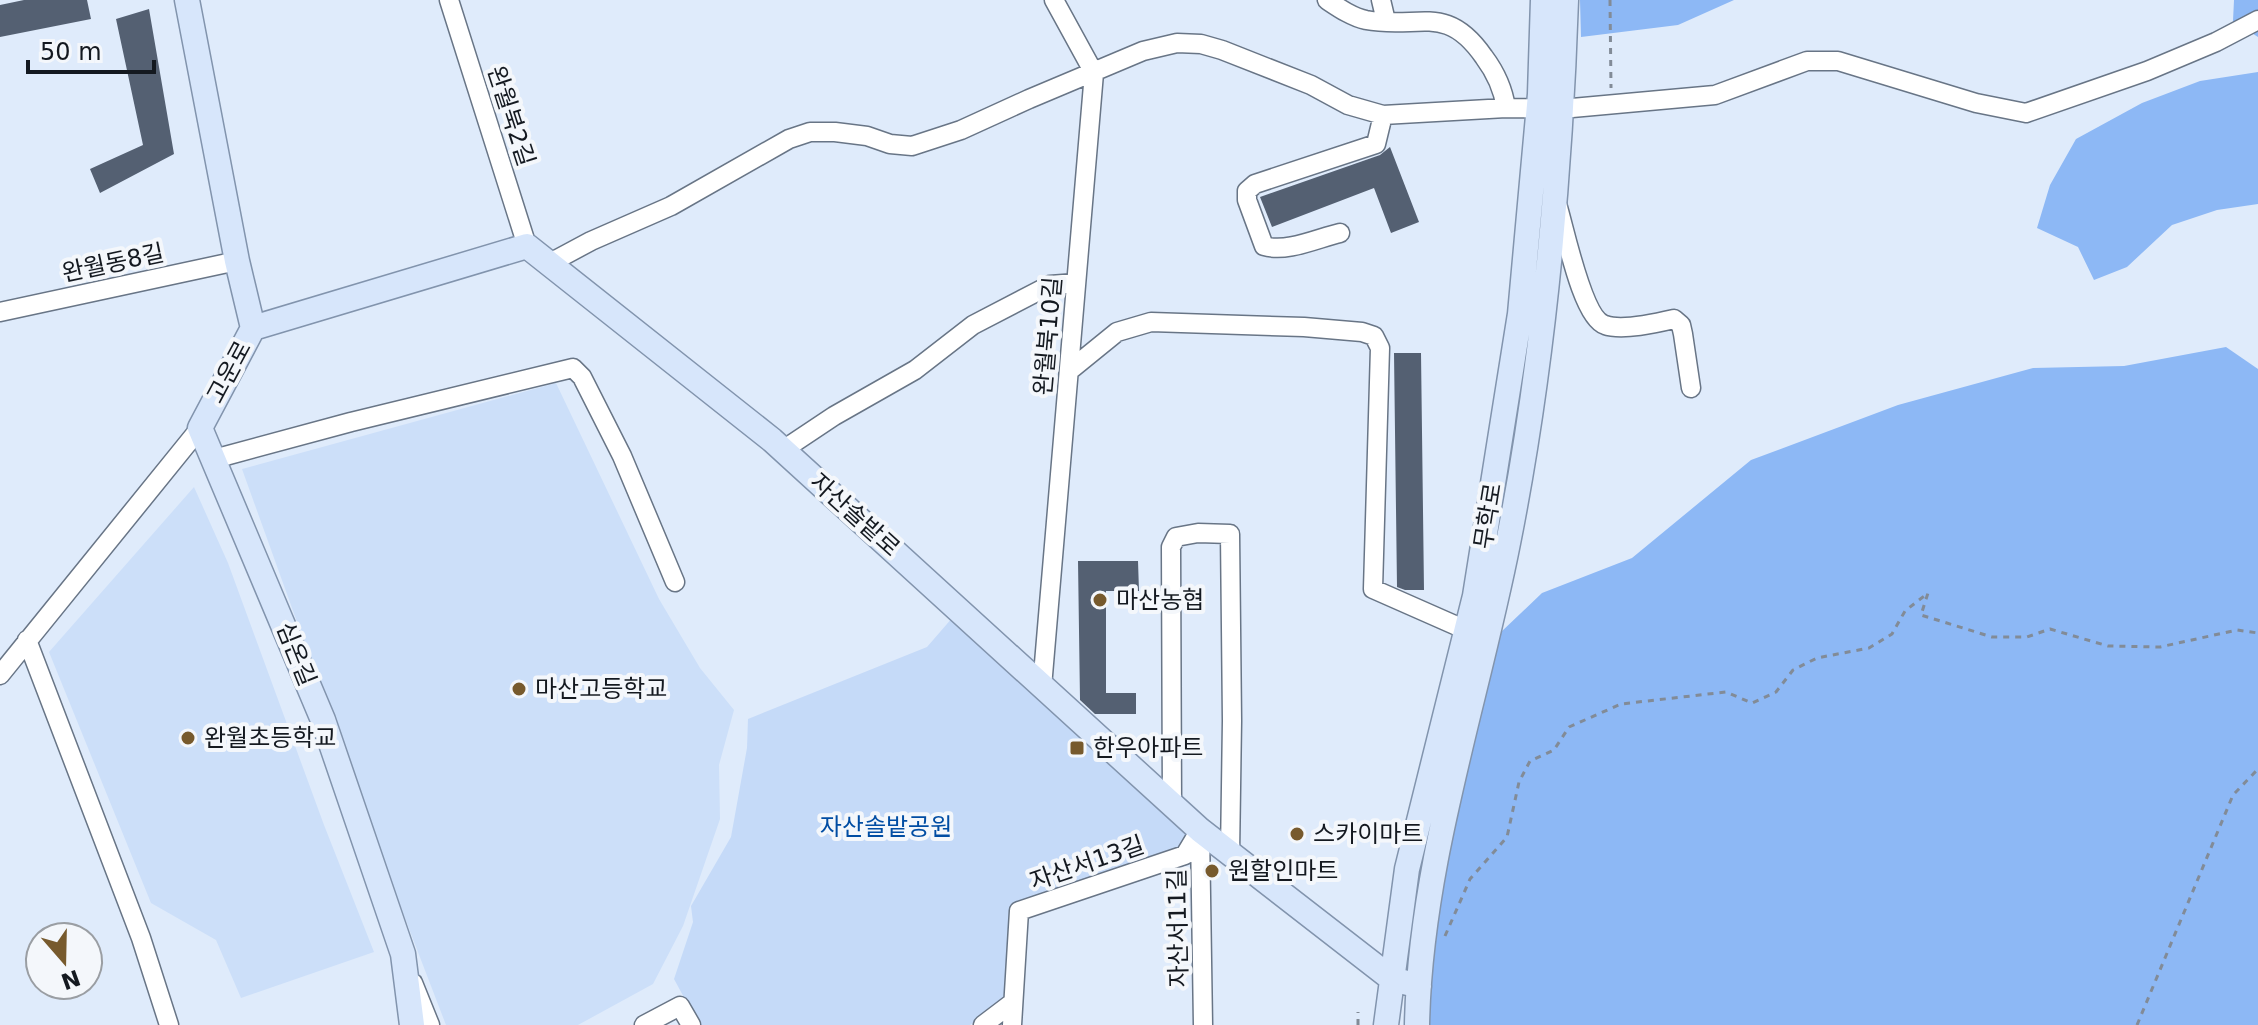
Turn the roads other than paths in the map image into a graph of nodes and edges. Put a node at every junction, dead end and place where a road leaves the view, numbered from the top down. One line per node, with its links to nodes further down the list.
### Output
1 (187, 0): 17 (main road, 고운로)
2 (449, 0): 16 (street, 완월북2길)
3 (1054, 0): 10 (street)
4 (1327, 0): 9 (street)
5 (1381, 0): 9 (street)
6 (1543, 0): 12 (main road, 무학로)
7 (1566, 0): 12 (main road, 무학로)
8 (2258, 20): 12 (street)
9 (1386, 21): 11 (street)
10 (1094, 73): 13 (street); 18 (street); 19 (street, 완월북10길)
11 (1506, 108): 12 (street); 13 (street)
12 (1550, 108): 14 (main road, 무학로); 28 (main road, 무학로)
13 (1383, 115): 15 (street)
14 (1553, 194): 23 (street); 37 (main road, 무학로)
15 (1340, 233)
16 (527, 246): 18 (main road, 자산솔밭로); 21 (main road)
17 (237, 261): 20 (street, 완월동8길); 21 (main road, 고운로)
18 (550, 263): 25 (main road, 자산솔밭로)
19 (1076, 283): 22 (street, 완월북10길); 25 (street)
20 (0, 312)
21 (253, 328): 24 (main road, 고운로)
22 (1069, 371): 28 (street); 31 (street, 완월북10길)
23 (1691, 388)
24 (200, 428): 26 (main road, 심온길); 29 (street, 고운로)
25 (783, 450): 31 (main road, 자산솔밭로)
26 (214, 459): 27 (street); 35 (main road, 심온길)
27 (675, 582)
28 (1466, 630): 36 (main road, 무학로)
29 (27, 640): 30 (street, 고운로); 39 (street)
30 (0, 675)
31 (1042, 687): 32 (main road, 자산솔밭로)
32 (1172, 806): 33 (main road, 자산솔밭로); 34 (street)
33 (1200, 830): 34 (main road, 자산솔밭로); 38 (street, 자산서13길); 46 (street, 자산서11길)
34 (1230, 854): 36 (main road, 자산솔밭로)
35 (403, 960): 40 (main road, 심온길); 41 (street)
36 (1392, 979): 37 (main road); 47 (main road, 무학로)
37 (1419, 986): 48 (main road, 무학로)
38 (1012, 1003): 44 (street); 45 (street, 자산서13길)
39 (169, 1025)
40 (412, 1025)
41 (430, 1025)
42 (644, 1025): 43 (street)
43 (691, 1025)
44 (983, 1025)
45 (1012, 1025)
46 (1203, 1025)
47 (1386, 1025)
48 (1417, 1025)

